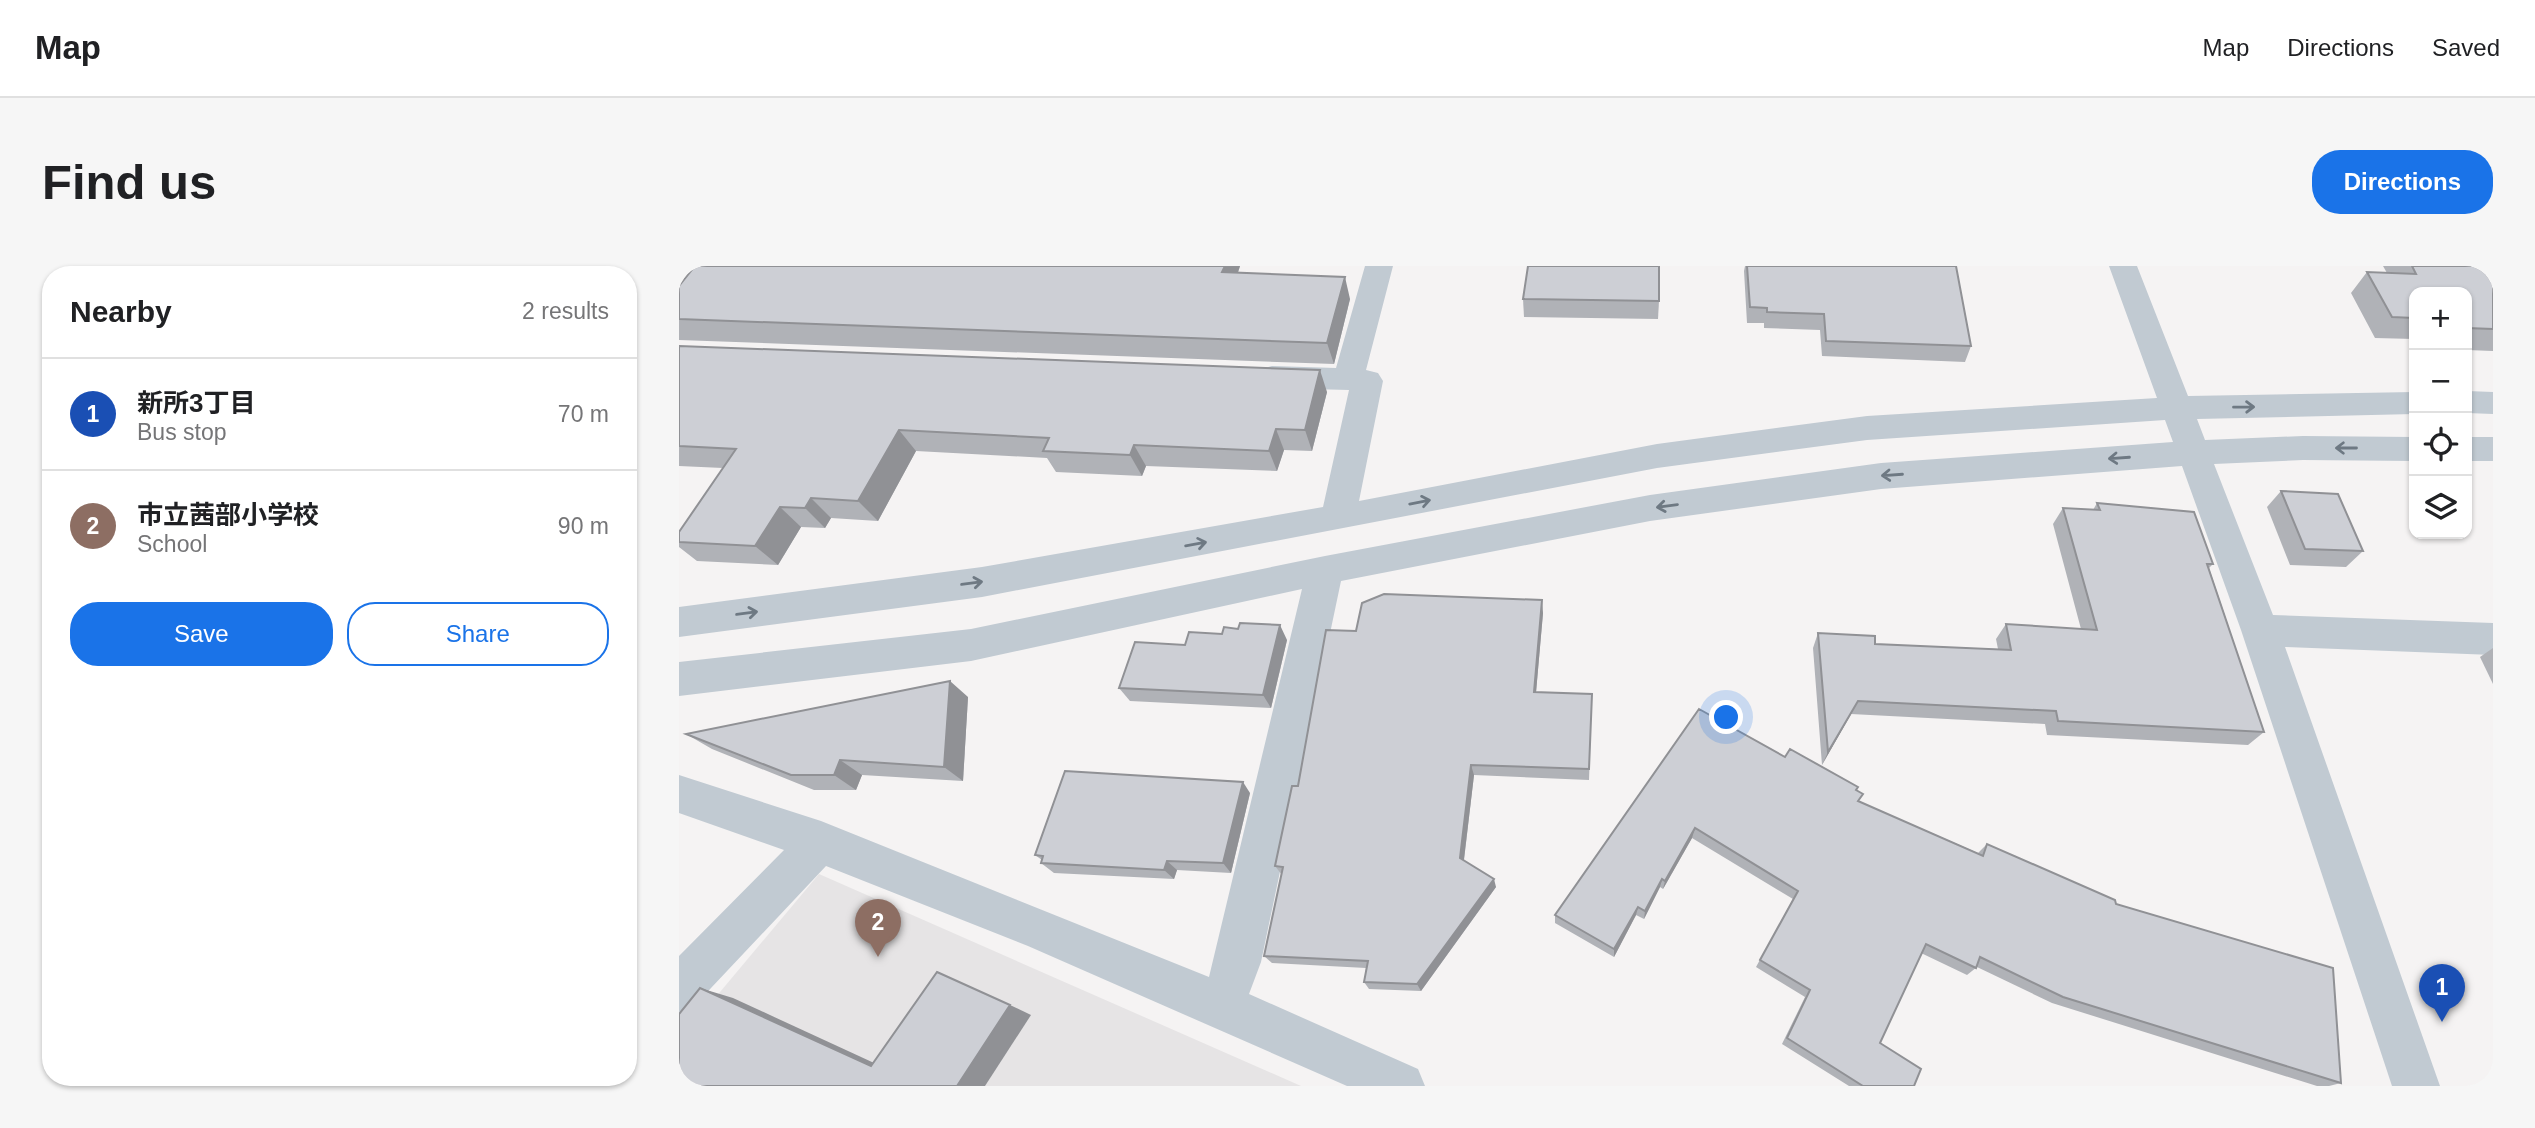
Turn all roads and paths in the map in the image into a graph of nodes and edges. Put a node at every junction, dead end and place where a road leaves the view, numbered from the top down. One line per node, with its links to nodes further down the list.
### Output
1 (1379, 266): 4 (street)
2 (2123, 266): 8 (street)
3 (1237, 375): 4 (street)
4 (1348, 379): 13 (street)
5 (2472, 402): 7 (street)
6 (2409, 403): 8 (street, one-way to 6)
7 (2493, 403)
8 (2175, 408): 12 (street); 13 (street, one-way to 8)
9 (2409, 449): 12 (street, one-way to 12)
10 (2472, 449): 11 (street)
11 (2493, 449)
12 (2192, 453): 14 (street, one-way to 14); 16 (street)
13 (1338, 518): 15 (street, one-way to 13)
14 (1325, 569): 18 (street); 22 (street)
15 (679, 622)
16 (2260, 631): 17 (street); 24 (street)
17 (2493, 639)
18 (679, 679)
19 (679, 794): 20 (street)
20 (821, 841): 21 (street); 22 (street)
21 (679, 989)
22 (1222, 1004): 23 (street)
23 (1401, 1086)
24 (2416, 1086)

